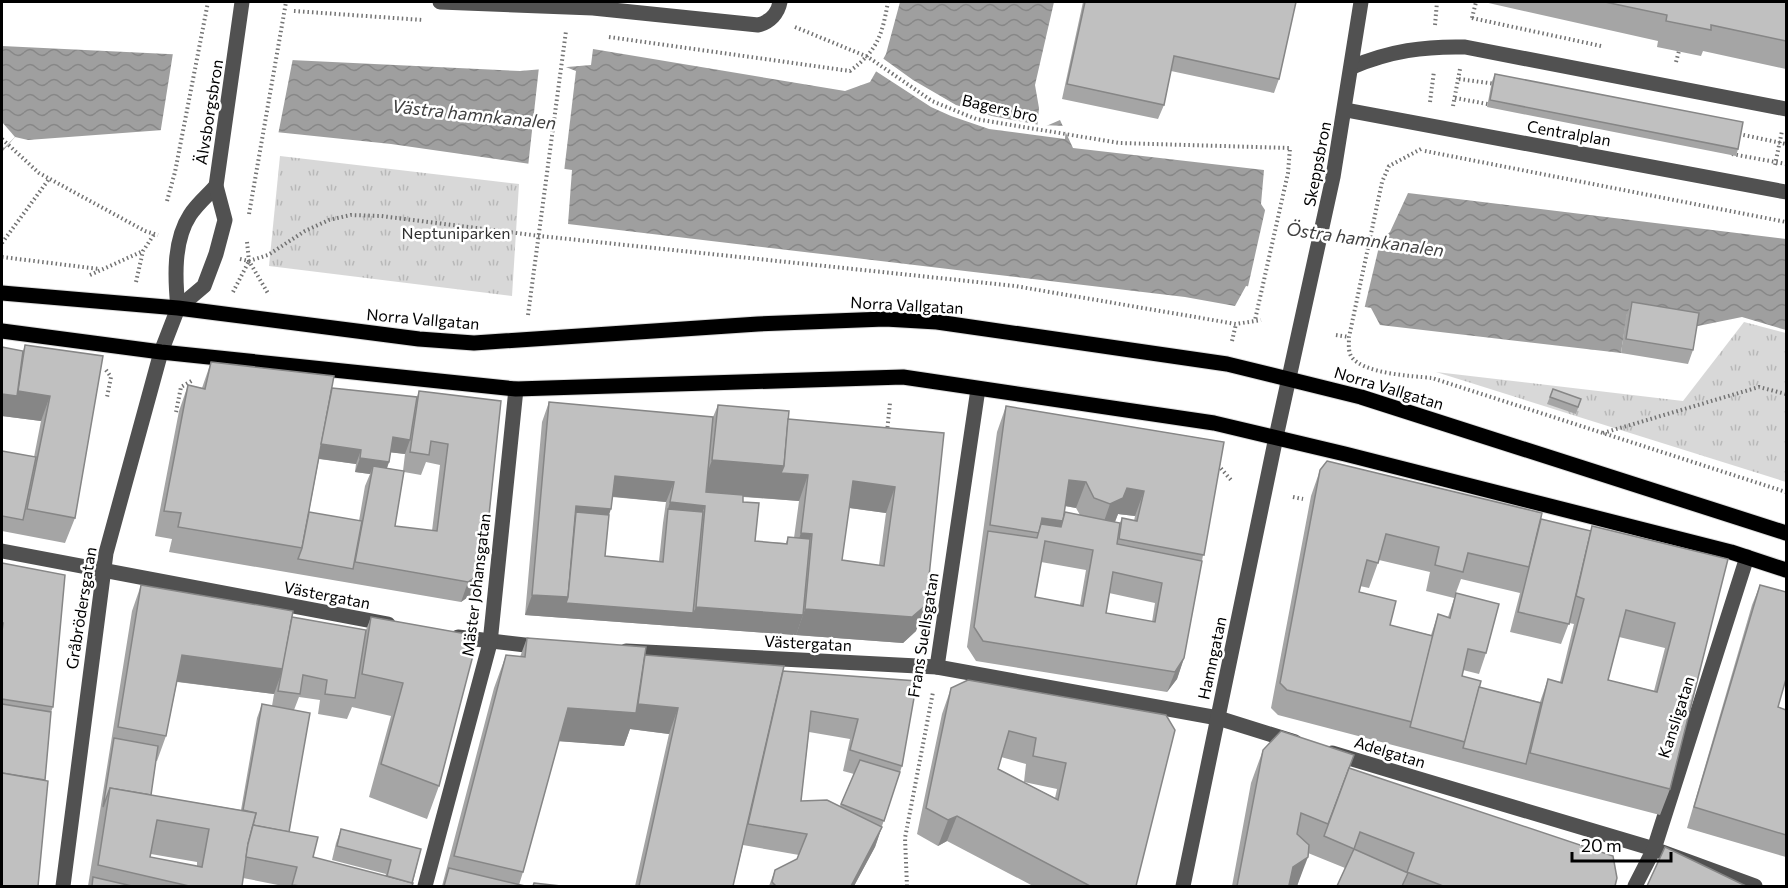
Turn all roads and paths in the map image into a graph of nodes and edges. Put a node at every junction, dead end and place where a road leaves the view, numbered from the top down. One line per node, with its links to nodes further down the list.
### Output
1 (208, 2): 29 (path)
2 (242, 2): 31 (street, Älvsborgsbron)
3 (286, 2): 32 (path)
4 (440, 2): 8 (street)
5 (780, 2): 9 (street)
6 (888, 2): 13 (path)
7 (1361, 2): 15 (street, Skeppsbron)
8 (594, 5): 9 (street)
9 (772, 17): 13 (path, Bagers bro)
10 (578, 33): 36 (path)
11 (602, 36): 13 (path)
12 (1678, 51): 14 (path)
13 (870, 58): 45 (path, Bagers bro)
14 (1676, 62)
15 (1352, 67): 22 (street); 23 (street, Skeppsbron)
16 (1460, 71): 17 (path)
17 (1459, 79): 18 (path); 19 (path)
18 (1505, 86)
19 (1455, 98): 20 (path); 21 (path)
20 (1501, 107)
21 (1453, 109)
22 (1786, 109)
23 (1346, 110): 33 (street, Centralplan); 53 (street, Skeppsbron)
24 (1732, 133): 26 (path)
25 (2, 139): 30 (path)
26 (1786, 144)
27 (1728, 153): 28 (path)
28 (1786, 164)
29 (175, 172)
30 (49, 179): 35 (path); 37 (path)
31 (216, 186): 44 (street, Gråbrödersgatan); 44 (street, Gråbrödersgatan)
32 (254, 192)
33 (1786, 192)
34 (1786, 222): 48 (path)
35 (145, 231)
36 (540, 236): 40 (path); 45 (path); 49 (path)
37 (2, 243)
38 (144, 250): 41 (path)
39 (2, 257): 41 (path)
40 (249, 261)
41 (101, 269): 42 (path)
42 (82, 278)
43 (2, 293): 44 (main road, Norra Vallgatan)
44 (178, 308): 49 (main road, Norra Vallgatan); 51 (street, Gråbrödersgatan)
45 (1236, 324): 50 (path)
46 (2, 331): 51 (main road)
47 (1336, 335): 48 (path)
48 (1349, 337): 59 (path)
49 (524, 340): 53 (main road, Norra Vallgatan)
50 (1231, 347)
51 (161, 352): 55 (main road); 71 (street, Gråbrödersgatan)
52 (197, 377): 58 (path)
53 (1289, 379): 60 (street, Skeppsbron); 67 (main road, Norra Vallgatan)
54 (978, 388): 55 (main road); 60 (main road); 77 (street, Frans Suellsgatan)
55 (516, 389): 74 (street, Mäster Johansgatan)
56 (1786, 394): 59 (path)
57 (890, 403): 61 (path)
58 (176, 412)
59 (1602, 433): 64 (path)
60 (1276, 437): 69 (main road); 78 (street, Hamngatan)
61 (887, 438)
62 (1216, 463): 63 (path)
63 (1231, 480)
64 (1786, 492)
65 (1293, 496): 66 (path)
66 (1303, 499)
67 (1786, 532)
68 (2, 551): 71 (street, Västergatan)
69 (1747, 557): 70 (main road); 79 (street, Kansligatan)
70 (1786, 570)
71 (102, 571): 72 (street, Västergatan); 80 (street, Gråbrödersgatan)
72 (400, 627)
73 (446, 635): 74 (street)
74 (490, 643): 75 (street); 81 (street, Mäster Johansgatan)
75 (555, 648)
76 (615, 651): 77 (street, Västergatan)
77 (937, 668): 78 (street, Adelgatan); 82 (path, Frans Suellsgatan)
78 (1218, 718): 79 (street, Adelgatan); 83 (street, Hamngatan)
79 (1654, 849): 84 (street, Kansligatan); 85 (street, Adelgatan)
80 (63, 886)
81 (426, 886)
82 (907, 886)
83 (1183, 886)
84 (1635, 886)
85 (1755, 886)

